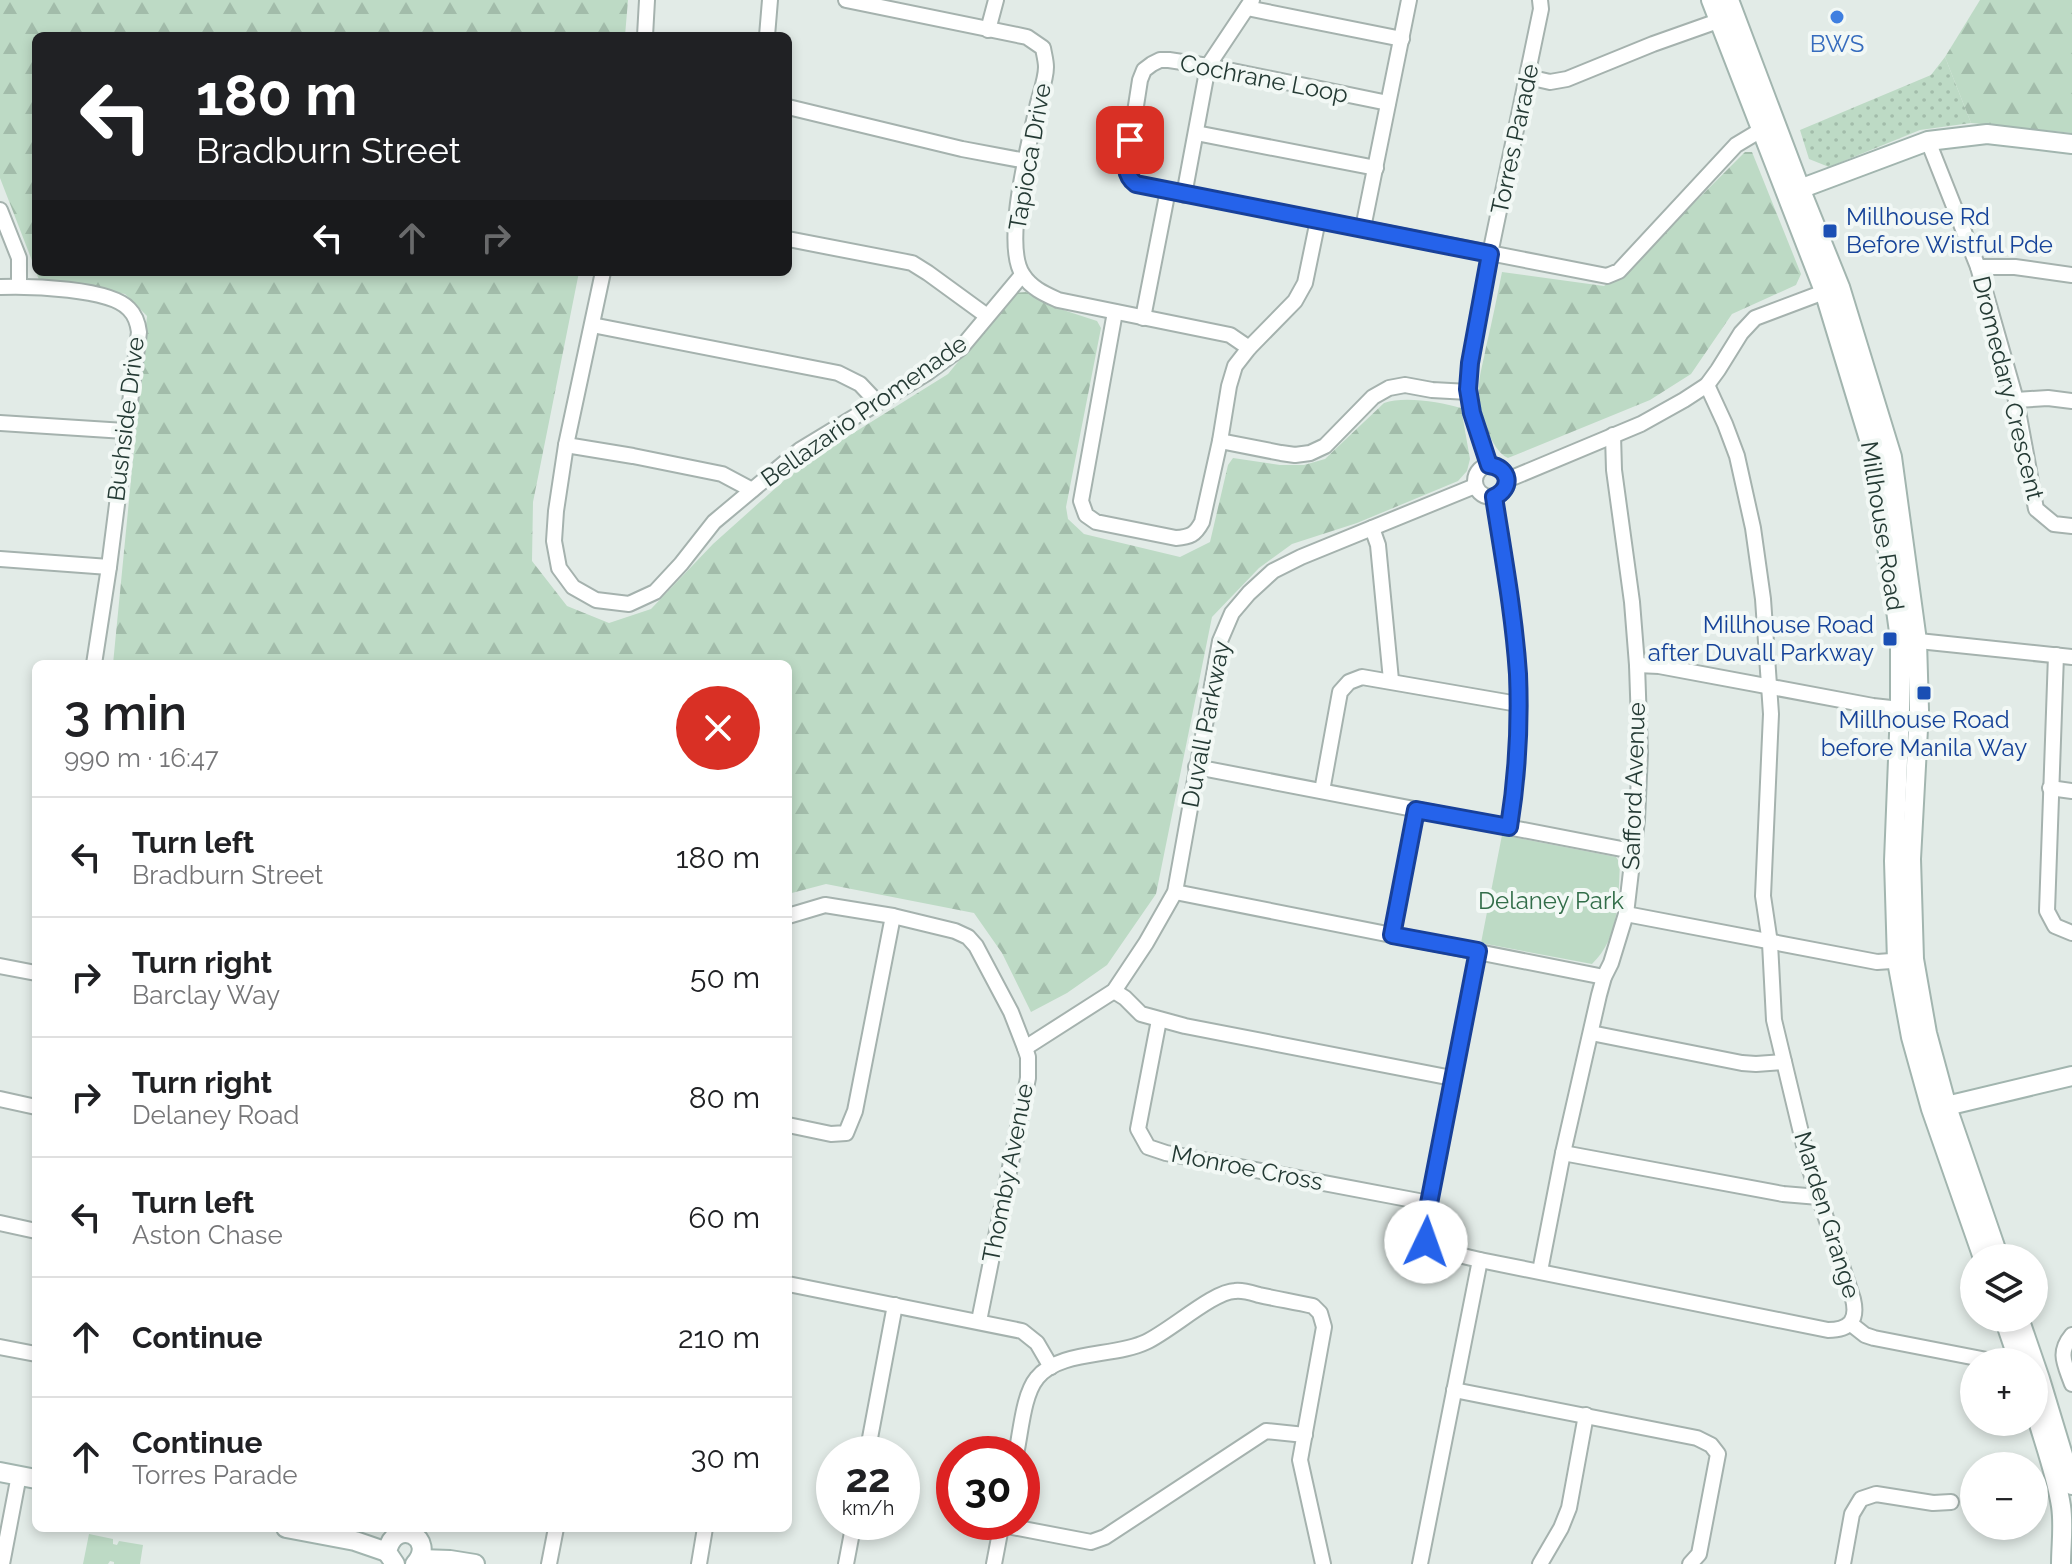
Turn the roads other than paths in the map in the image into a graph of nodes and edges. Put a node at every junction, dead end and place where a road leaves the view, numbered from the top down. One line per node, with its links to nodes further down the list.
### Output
1 (647, 0): 12 (street)
2 (770, 0): 13 (street)
3 (846, 0): 11 (street, Tapioca Drive)
4 (996, 0): 11 (street)
5 (1409, 0): 14 (street)
6 (1540, 0): 16 (street, Torres Parade)
7 (1711, 0): 10 (main road, Millhouse Road)
8 (1729, 0): 26 (main road, Millhouse Road)
9 (1250, 4): 14 (street); 15 (street)
10 (1718, 21): 16 (street); 19 (main road, Millhouse Road)
11 (988, 30): 23 (street, Tapioca Drive)
12 (645, 32)
13 (767, 32)
14 (1402, 39): 17 (street)
15 (1208, 66): 17 (street, Cochrane Loop); 20 (street); 25 (street, Cochrane Loop)
16 (1528, 77): 32 (street, Torres Parade)
17 (1388, 103): 24 (street)
18 (792, 108): 23 (street)
19 (1761, 130): 26 (main road, Millhouse Road); 32 (street, Cochrane Loop)
20 (1196, 133): 24 (street); 27 (street)
21 (1928, 141): 22 (main road); 26 (main road); 33 (street, Dromedary Crescent)
22 (2072, 144)
23 (1026, 161): 34 (street, Tapioca Drive)
24 (1376, 168): 30 (street)
25 (1168, 190): 27 (street, Cochrane Loop); 42 (street)
26 (1794, 191): 39 (main road, Millhouse Road)
27 (1184, 195): 29 (street, Cochrane Loop)
28 (0, 210): 37 (street)
29 (1318, 220): 30 (street, Cochrane Loop); 44 (street)
30 (1363, 228): 32 (street, Cochrane Loop)
31 (792, 240): 41 (street)
32 (1490, 254): 46 (street, Torres Parade)
33 (1978, 267): 35 (street); 47 (street, Dromedary Crescent)
34 (1022, 275): 40 (street); 41 (street, Bellazario Promenade)
35 (2072, 275)
36 (602, 276): 43 (street, Bellazario Promenade)
37 (19, 286): 38 (street, Bushside Drive); 51 (street, Bushside Drive)
38 (0, 287)
39 (1832, 289): 45 (street); 64 (main road, Millhouse Road)
40 (1115, 312): 42 (street); 53 (street)
41 (987, 316): 49 (street, Bellazario Promenade)
42 (1143, 318): 44 (street)
43 (592, 325): 49 (street); 54 (street, Bellazario Promenade)
44 (1249, 348): 53 (street)
45 (1707, 385): 52 (street); 70 (street, Marden Grange)
46 (1469, 392): 53 (street); 55 (street, Torres Parade)
47 (2016, 400): 48 (street); 60 (street, Dromedary Crescent)
48 (2072, 401)
49 (877, 402): 58 (street, Bellazario Promenade)
50 (0, 423): 51 (street)
51 (125, 431): 63 (street, Bushside Drive)
52 (1613, 435): 56 (street); 68 (street, Safford Avenue)
53 (1220, 441)
54 (566, 445): 58 (street); 58 (street, Bellazario Promenade)
55 (1489, 465): 56 (street); 57 (street)
56 (1507, 480): 59 (street)
57 (1475, 486): 59 (street); 61 (street, Duvall Parkway)
58 (752, 490)
59 (1494, 497): 71 (street)
60 (2072, 526)
61 (1372, 528): 69 (street); 73 (street, Duvall Parkway)
62 (0, 559): 63 (street)
63 (109, 567): 67 (street, Bushside Drive)
64 (1908, 640): 65 (street); 72 (main road, Millhouse Road); 88 (main road, Millhouse Road)
65 (2056, 655): 66 (street); 74 (street)
66 (2072, 657)
67 (95, 660)
68 (1637, 665): 70 (street); 79 (street, Safford Avenue)
69 (1391, 680): 71 (street); 75 (street)
70 (1769, 687): 72 (street); 86 (street, Marden Grange)
71 (1518, 704): 78 (street)
72 (1900, 709): 88 (main road, Millhouse Road)
73 (1196, 767): 75 (street); 80 (street, Duvall Parkway)
74 (2050, 788): 76 (street); 84 (street)
75 (1322, 791): 77 (street)
76 (2072, 791)
77 (1416, 810): 78 (street); 85 (street)
78 (1509, 827): 79 (street)
79 (1632, 851): 81 (street, Safford Avenue)
80 (1175, 892): 85 (street); 92 (street, Duvall Parkway)
81 (1626, 914): 86 (street); 91 (street, Safford Avenue)
82 (792, 915): 83 (street, Thomby Avenue)
83 (893, 916): 95 (street, Thomby Avenue); 102 (street)
84 (2072, 933)
85 (1392, 935): 87 (street)
86 (1770, 943): 88 (street); 96 (street, Marden Grange)
87 (1478, 951): 91 (street); 98 (street, Marden Grange)
88 (1905, 960): 101 (main road, Millhouse Road)
89 (0, 966): 90 (street)
90 (32, 972)
91 (1604, 977): 94 (street, Safford Avenue)
92 (1114, 991): 93 (street); 95 (street, Duvall Parkway)
93 (1159, 1020): 98 (street); 105 (street, Monroe Cross)
94 (1591, 1033): 96 (street); 103 (street, Safford Avenue)
95 (1025, 1048): 114 (street, Thomby Avenue)
96 (1784, 1062): 104 (street, Marden Grange)
97 (2072, 1076): 101 (main road)
98 (1452, 1078): 105 (street, Marden Grange)
99 (0, 1099): 100 (street)
100 (32, 1106)
101 (1939, 1108): 108 (main road, Millhouse Road); 109 (main road, Millhouse Road)
102 (792, 1126)
103 (1563, 1153): 104 (street); 111 (street, Safford Avenue)
104 (1819, 1197): 115 (street, Marden Grange)
105 (1429, 1203): 110 (street, Marden Grange)
106 (0, 1223): 107 (street)
107 (32, 1230)
108 (1979, 1244)
109 (1993, 1244)
110 (1480, 1260): 111 (street, Marden Grange); 123 (street)
111 (1540, 1271): 115 (street, Marden Grange)
112 (792, 1285): 113 (street)
113 (895, 1305): 114 (street); 126 (street)
114 (979, 1321): 121 (street)
115 (1851, 1324): 120 (street)
116 (2024, 1332): 130 (main road)
117 (2072, 1335): 122 (street)
118 (0, 1347): 119 (street)
119 (32, 1353)
120 (1960, 1355)
121 (1051, 1367): 125 (street); 127 (street)
122 (2072, 1384)
123 (1454, 1390): 124 (street); 146 (street)
124 (1586, 1415): 147 (street); 148 (street)
125 (1305, 1435): 135 (street); 145 (street)
126 (870, 1436)
127 (1020, 1436)
128 (2042, 1436): 150 (main road)
129 (18, 1475): 139 (street)
130 (2072, 1485)
131 (1951, 1502): 149 (street)
132 (310, 1532): 138 (main road)
133 (555, 1532): 141 (street)
134 (704, 1532): 142 (street)
135 (1040, 1532)
136 (851, 1540): 143 (street)
137 (999, 1540): 144 (street)
138 (405, 1548): 140 (main road)
139 (2, 1564)
140 (475, 1564)
141 (549, 1564)
142 (699, 1564)
143 (846, 1564)
144 (994, 1564)
145 (1323, 1564)
146 (1420, 1564)
147 (1540, 1564)
148 (1690, 1564)
149 (1843, 1564)
150 (2061, 1564)

